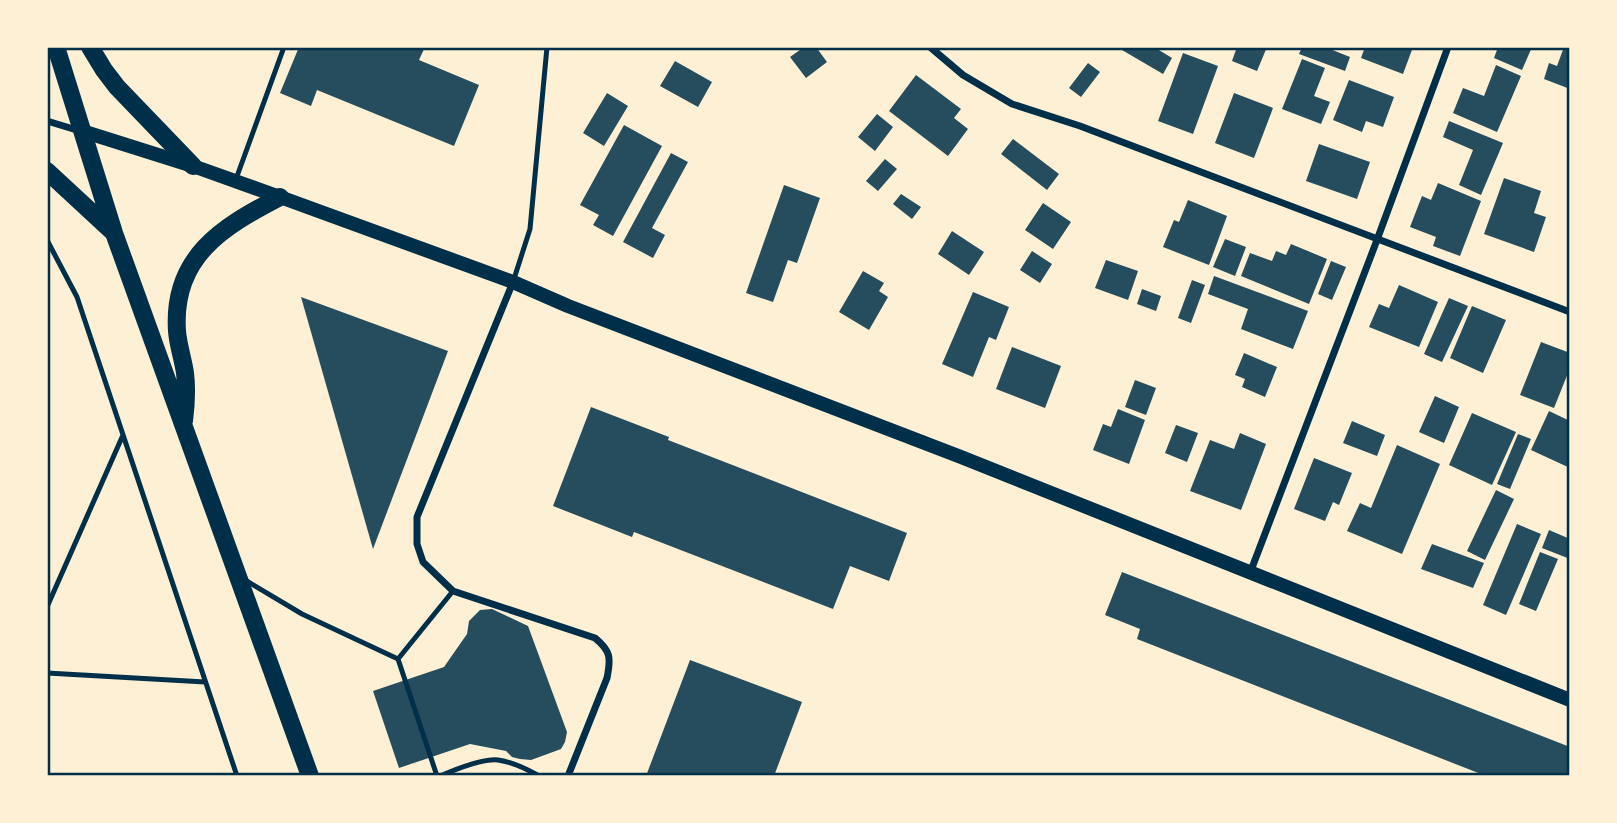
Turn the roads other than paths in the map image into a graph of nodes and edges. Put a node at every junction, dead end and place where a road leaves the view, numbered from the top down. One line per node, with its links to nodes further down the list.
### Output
1 (56, 47): 8 (main road)
2 (90, 47): 9 (main road)
3 (284, 47): 11 (lane)
4 (547, 47): 16 (lane)
5 (930, 47): 15 (street)
6 (1448, 47): 15 (street)
7 (47, 121): 8 (street)
8 (82, 131): 9 (main road); 13 (main road)
9 (193, 166): 11 (main road)
10 (47, 171): 13 (main road)
11 (235, 181): 12 (main road)
12 (280, 197): 16 (main road); 18 (main road)
13 (114, 233): 18 (main road)
14 (47, 240): 19 (lane)
15 (1377, 240): 17 (street); 20 (street)
16 (513, 282): 20 (main road); 22 (street)
17 (1570, 312)
18 (184, 428): 21 (main road)
19 (123, 435): 23 (lane); 26 (lane)
20 (1250, 573): 27 (main road)
21 (238, 575): 24 (lane); 29 (main road)
22 (453, 591): 24 (lane); 32 (street)
23 (47, 607)
24 (398, 659): 30 (lane)
25 (47, 673): 26 (lane)
26 (205, 682): 28 (lane)
27 (1570, 700)
28 (237, 776)
29 (310, 776)
30 (438, 776): 31 (lane)
31 (539, 776)
32 (568, 776)

